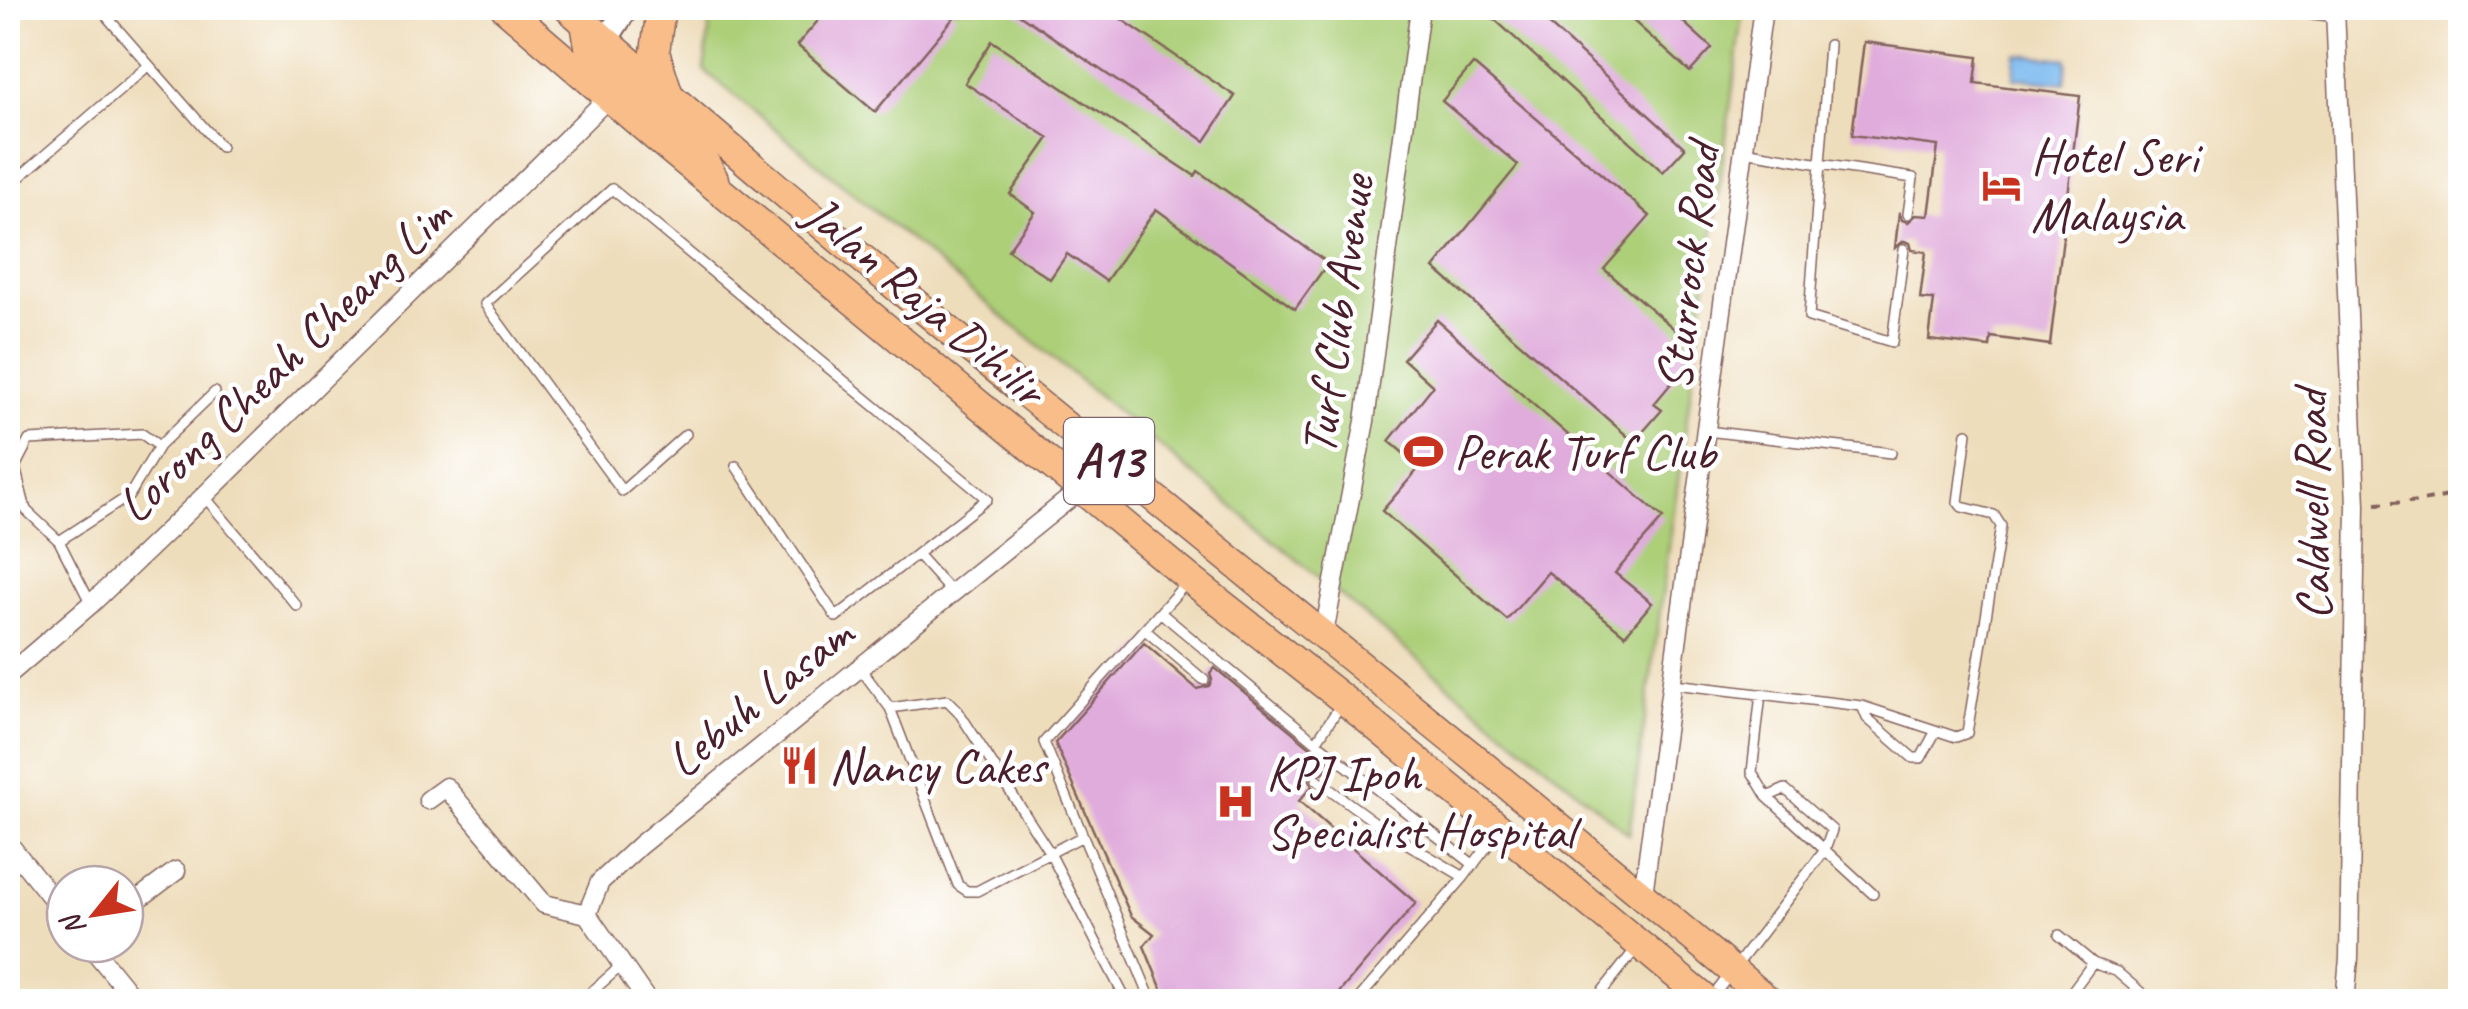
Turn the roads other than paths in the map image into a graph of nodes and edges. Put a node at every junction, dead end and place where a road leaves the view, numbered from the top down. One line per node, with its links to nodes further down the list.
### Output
1 (104, 8): 12 (lane)
2 (505, 8): 14 (main road, Jalan Raja Dihilir / A13)
3 (526, 8): 10 (main road)
4 (627, 8): 10 (street)
5 (660, 8): 13 (main road)
6 (1420, 8): 39 (street, Turf Club Avenue)
7 (1763, 8): 16 (street, Sturrock Road)
8 (2301, 8): 9 (street)
9 (2334, 10): 85 (street, Caldwell Road)
10 (588, 24): 13 (main road, Jalan Raja Dihilir / A13); 19 (main road)
11 (1829, 44): 17 (lane)
12 (148, 65): 15 (lane); 18 (lane)
13 (668, 92): 39 (main road, Jalan Raja Dihilir / A13)
14 (610, 96): 19 (main road, Jalan Raja Dihilir / A13); 30 (street, Lorong Cheah Cheang Lim)
15 (222, 147)
16 (1744, 151): 17 (lane); 23 (street, Sturrock Road)
17 (1820, 164): 20 (lane); 21 (lane)
18 (8, 188)
19 (721, 192): 29 (main road, Jalan Raja Dihilir / A13)
20 (1908, 214)
21 (1904, 249)
22 (215, 392): 26 (lane)
23 (1707, 431): 27 (lane); 44 (street, Sturrock Road)
24 (1966, 432): 49 (lane)
25 (686, 434): 32 (lane)
26 (159, 446): 31 (lane); 31 (lane)
27 (1891, 453)
28 (736, 466): 32 (lane)
29 (1081, 489): 33 (main road, Jalan Raja Dihilir / A13); 34 (street, Lebuh Lasam)
30 (204, 496): 35 (street, Lorong Cheah Cheang Lim); 36 (lane)
31 (59, 540): 35 (lane)
32 (917, 554): 34 (lane)
33 (1190, 579): 37 (lane); 46 (main road, Jalan Raja Dihilir / A13)
34 (952, 593): 40 (street, Lebuh Lasam)
35 (91, 604): 41 (street, Lorong Cheah Cheang Lim)
36 (297, 606)
37 (1161, 614): 38 (lane); 50 (lane)
38 (1145, 630): 42 (lane); 55 (lane)
39 (1324, 633): 43 (main road, Jalan Raja Dihilir / A13)
40 (860, 668): 48 (lane); 66 (street, Lebuh Lasam)
41 (8, 674)
42 (1204, 680)
43 (1384, 683): 54 (main road); 64 (main road, Jalan Raja Dihilir / A13)
44 (1674, 684): 45 (lane); 64 (street, Sturrock Road)
45 (1762, 694): 47 (lane); 52 (lane)
46 (1344, 700): 50 (lane); 54 (main road, Jalan Raja Dihilir / A13)
47 (1862, 706): 49 (lane); 49 (lane)
48 (890, 708): 58 (lane); 58 (lane)
49 (1936, 730)
50 (1316, 742): 59 (lane)
51 (1317, 780): 61 (lane)
52 (1767, 797): 57 (lane); 57 (lane)
53 (428, 800): 66 (street)
54 (1500, 830): 59 (lane); 68 (main road, Jalan Raja Dihilir / A13)
55 (1081, 837): 58 (lane); 73 (lane)
56 (8, 843): 62 (street)
57 (1825, 850): 65 (lane); 72 (lane)
58 (1050, 854): 74 (lane)
59 (1474, 865): 61 (lane)
60 (176, 871): 63 (street)
61 (1464, 878): 79 (lane)
62 (45, 889)
63 (145, 894)
64 (1643, 894): 72 (main road, Jalan Raja Dihilir / A13)
65 (1873, 894)
66 (588, 914): 71 (street)
67 (2059, 935): 69 (lane)
68 (1639, 944): 80 (lane); 81 (main road, Jalan Raja Dihilir / A13)
69 (2094, 963): 83 (lane); 84 (lane)
70 (106, 964): 75 (street)
71 (621, 966): 76 (lane); 77 (street)
72 (1733, 970): 81 (lane); 82 (main road, Jalan Raja Dihilir / A13)
73 (1147, 990): 74 (lane); 78 (lane)
74 (1124, 1001)
75 (136, 1002)
76 (580, 1002)
77 (648, 1002)
78 (1152, 1002)
79 (1356, 1002)
80 (1594, 1002)
81 (1709, 1002)
82 (1770, 1002)
83 (2064, 1002)
84 (2152, 1002)
85 (2345, 1002)

